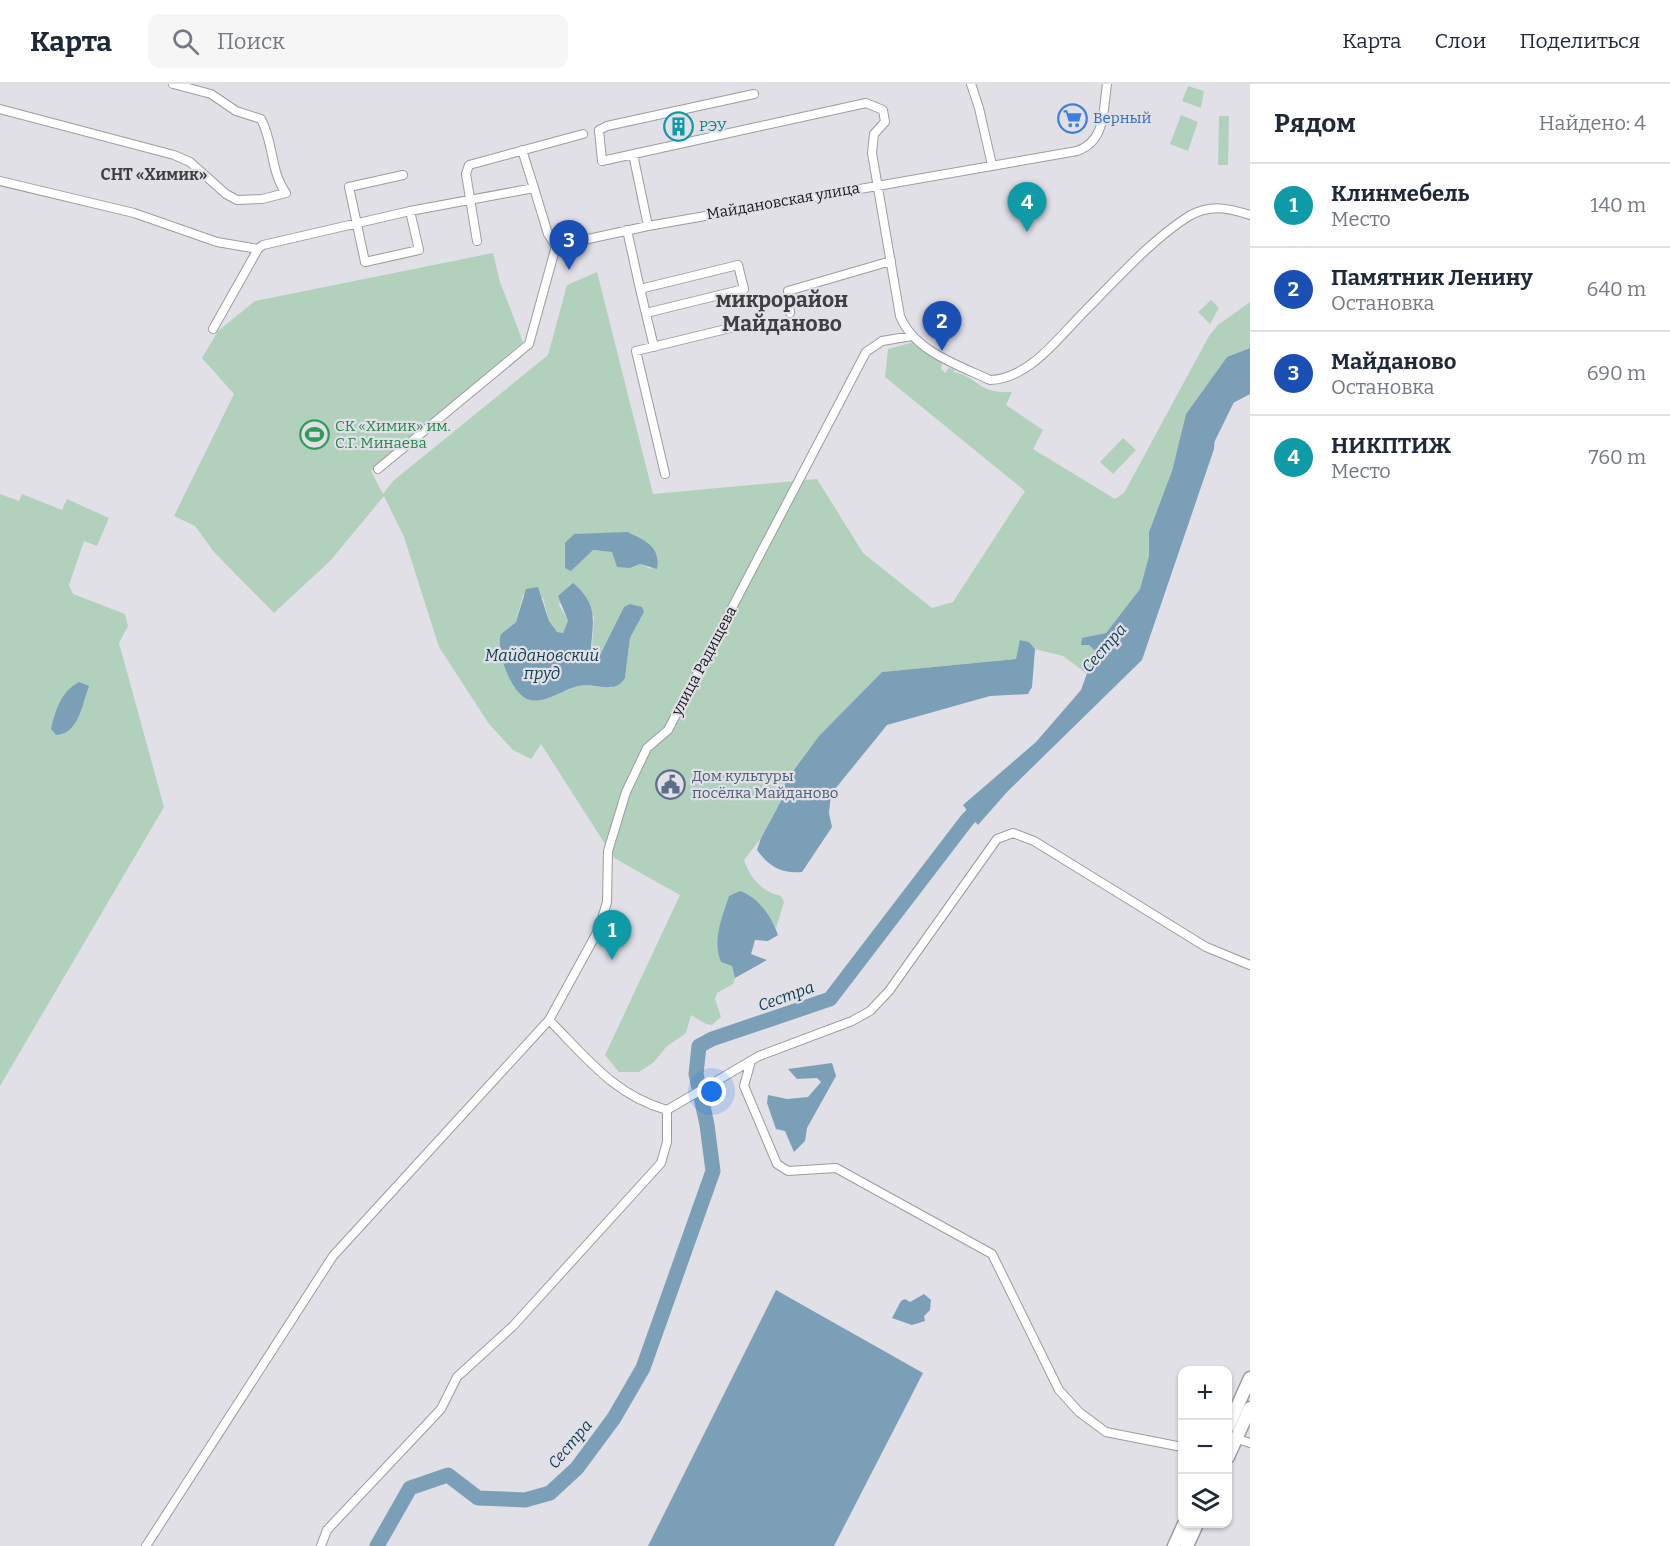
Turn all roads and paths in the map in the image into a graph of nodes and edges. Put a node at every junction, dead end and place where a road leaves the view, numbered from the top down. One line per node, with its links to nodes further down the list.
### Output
1 (172, 84): 5 (street)
2 (971, 84): 9 (street)
3 (1107, 84): 9 (street)
4 (754, 94): 8 (street)
5 (0, 108)
6 (583, 134): 7 (street)
7 (522, 150): 13 (street); 14 (street)
8 (633, 154): 12 (street); 18 (street)
9 (992, 165): 12 (street)
10 (403, 175): 17 (street)
11 (0, 181): 22 (street)
12 (878, 184): 18 (street, Майдановская улица); 23 (street, Майдановская улица)
13 (534, 188): 14 (street); 21 (street)
14 (471, 200): 15 (street); 20 (street)
15 (410, 211): 17 (street); 17 (street)
16 (1250, 215): 29 (street)
17 (356, 223): 22 (street)
18 (648, 226): 19 (street, Майдановская улица)
19 (627, 230): 21 (street, Майдановская улица); 24 (street)
20 (477, 241)
21 (556, 246): 31 (street)
22 (258, 249): 28 (street)
23 (891, 261): 26 (street); 29 (street, Майдановская улица)
24 (640, 289): 25 (street); 25 (street)
25 (646, 313): 30 (street)
26 (790, 313)
27 (759, 321): 30 (street)
28 (213, 329)
29 (912, 336): 34 (street, улица Радищева)
30 (654, 347): 32 (street)
31 (378, 469)
32 (665, 474)
33 (1250, 964): 35 (street)
34 (549, 1020): 36 (street); 45 (street, улица Радищева)
35 (749, 1063): 36 (street); 42 (street)
36 (667, 1110): 46 (street)
37 (1250, 1378): 39 (highway)
38 (1250, 1408): 40 (highway)
39 (1230, 1420)
40 (1232, 1437): 41 (street)
41 (1250, 1443)
42 (1178, 1447)
43 (1182, 1528): 47 (highway)
44 (1195, 1528): 48 (highway)
45 (146, 1546)
46 (321, 1546)
47 (1174, 1546)
48 (1187, 1546)

